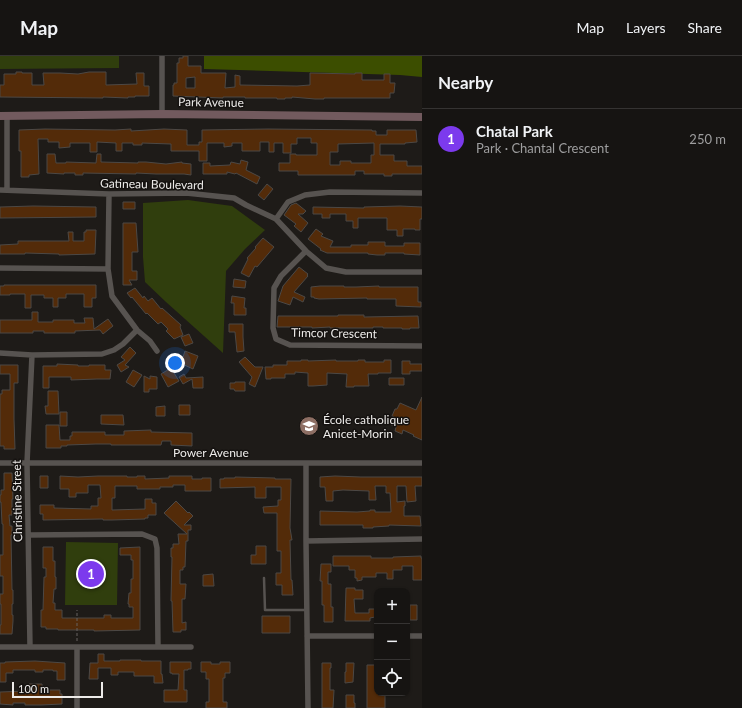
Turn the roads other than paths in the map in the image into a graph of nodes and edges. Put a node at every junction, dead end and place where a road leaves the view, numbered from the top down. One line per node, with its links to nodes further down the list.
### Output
1 (162, 56): 2 (street)
2 (162, 114): 3 (street, Park Avenue); 4 (street, Park Avenue)
3 (3, 116): 6 (street)
4 (422, 117)
5 (0, 190): 6 (street, Gatineau Boulevard)
6 (7, 190): 8 (street, Gatineau Boulevard)
7 (422, 193): 9 (street)
8 (109, 194): 9 (street, Gatineau Boulevard); 12 (street)
9 (276, 219): 10 (street, Gatineau Boulevard)
10 (306, 251): 13 (street, Gatineau Boulevard); 15 (street, Timcor Crescent)
11 (0, 268): 12 (street)
12 (108, 269): 14 (street)
13 (422, 272)
14 (137, 330): 16 (street); 18 (street)
15 (422, 346)
16 (157, 351)
17 (0, 352): 18 (street)
18 (32, 355): 20 (street, Christine Street)
19 (0, 463): 20 (street, Power Avenue)
20 (27, 463): 21 (street, Power Avenue); 23 (street, Christine Street)
21 (306, 463): 22 (street, Power Avenue); 25 (street)
22 (422, 463)
23 (29, 536): 33 (street, Christine Street); 35 (street)
24 (422, 539): 25 (street)
25 (306, 541): 27 (street)
26 (264, 578): 27 (lane)
27 (307, 610): 28 (street)
28 (307, 636): 29 (street); 38 (street)
29 (374, 636)
30 (410, 636): 31 (street)
31 (422, 636)
32 (0, 647): 33 (street)
33 (30, 647): 34 (street)
34 (77, 647): 35 (street); 37 (street)
35 (158, 647): 36 (street)
36 (191, 647)
37 (77, 708)
38 (308, 708)

